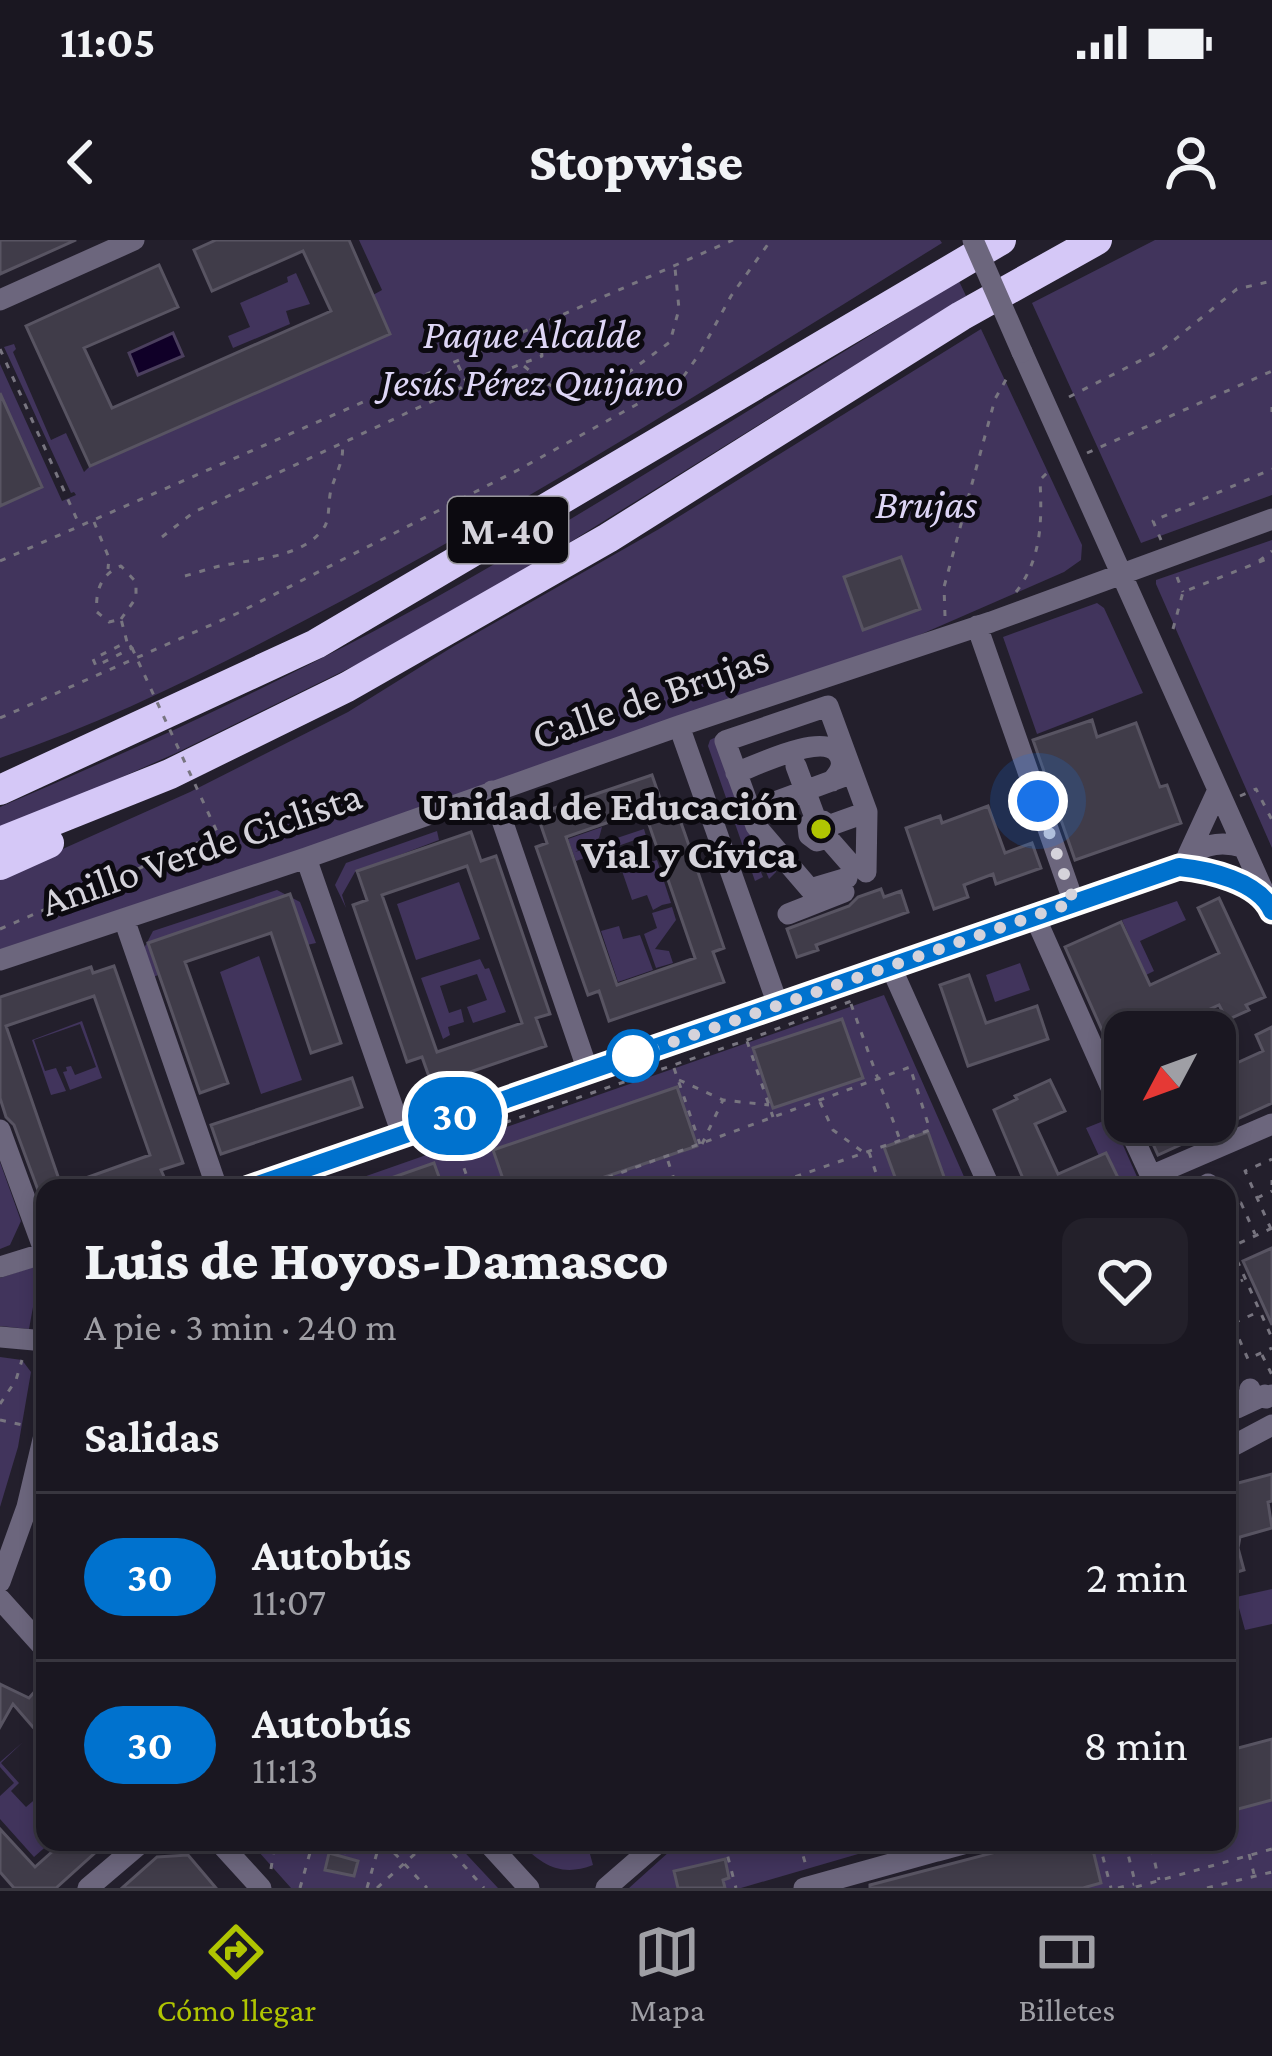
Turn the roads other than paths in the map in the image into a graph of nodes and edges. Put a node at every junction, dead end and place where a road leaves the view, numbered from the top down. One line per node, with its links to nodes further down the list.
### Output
1 (134, 240): 5 (street)
2 (973, 240): 7 (street, bridge)
3 (1001, 240): 14 (highway, M-40)
4 (1097, 240): 18 (highway, M-40)
5 (0, 300)
6 (1272, 519): 7 (street, Calle de Brujas)
7 (1121, 572): 8 (street, Calle de Brujas); 17 (street)
8 (984, 624): 9 (street); 10 (street, Calle de Brujas); 30 (street)
9 (1027, 724)
10 (679, 726): 15 (street, Calle de Brujas); 37 (street)
11 (790, 747): 12 (street); 12 (street); 13 (street); 13 (street); 16 (street)
12 (736, 772): 19 (street)
13 (842, 777): 16 (street); 20 (street)
14 (0, 790)
15 (493, 791): 25 (street, Calle de Brujas); 38 (street)
16 (805, 791): 19 (street); 21 (street)
17 (1221, 796): 24 (street); 26 (street)
18 (108, 799): 22 (highway, M-40); 27 (highway)
19 (750, 811): 23 (street)
20 (867, 812): 21 (street); 29 (street)
21 (819, 828): 23 (street); 29 (street)
22 (0, 842)
23 (773, 846): 29 (street)
24 (1243, 847): 26 (street); 28 (street); 31 (street)
25 (307, 858): 34 (street, Calle de Brujas); 42 (street)
26 (1183, 861): 28 (street); 30 (street)
27 (0, 866)
28 (1211, 872): 31 (street)
29 (856, 876): 32 (street)
30 (1074, 902): 33 (street)
31 (1270, 906)
32 (788, 914)
33 (1035, 917): 36 (street); 39 (street)
34 (124, 920): 35 (street, Calle de Brujas); 46 (street)
35 (0, 961)
36 (890, 965): 37 (street); 48 (street)
37 (778, 1005): 38 (street)
38 (589, 1071): 42 (street)
39 (1104, 1071)
40 (1272, 1124): 43 (street)
41 (0, 1130): 49 (street)
42 (402, 1134): 47 (street)
43 (1236, 1139)
44 (1136, 1143): 45 (street)
45 (1228, 1143)
46 (215, 1179)
47 (274, 1179)
48 (986, 1179)
49 (36, 1228)
50 (36, 1256): 51 (street)
51 (0, 1267)
52 (0, 1336): 53 (street)
53 (36, 1339)
54 (1272, 1425): 55 (street)
55 (1236, 1444)
56 (36, 1468): 57 (street)
57 (0, 1582)
58 (0, 1599): 59 (street)
59 (36, 1639)
60 (131, 1851): 69 (street)
61 (230, 1851): 67 (street)
62 (496, 1851): 65 (street)
63 (650, 1851): 66 (street)
64 (920, 1851): 68 (street)
65 (521, 1879): 70 (street)
66 (620, 1880): 71 (street); 72 (street)
67 (266, 1882)
68 (808, 1887)
69 (88, 1888)
70 (552, 1888)
71 (596, 1888)
72 (606, 1888)

